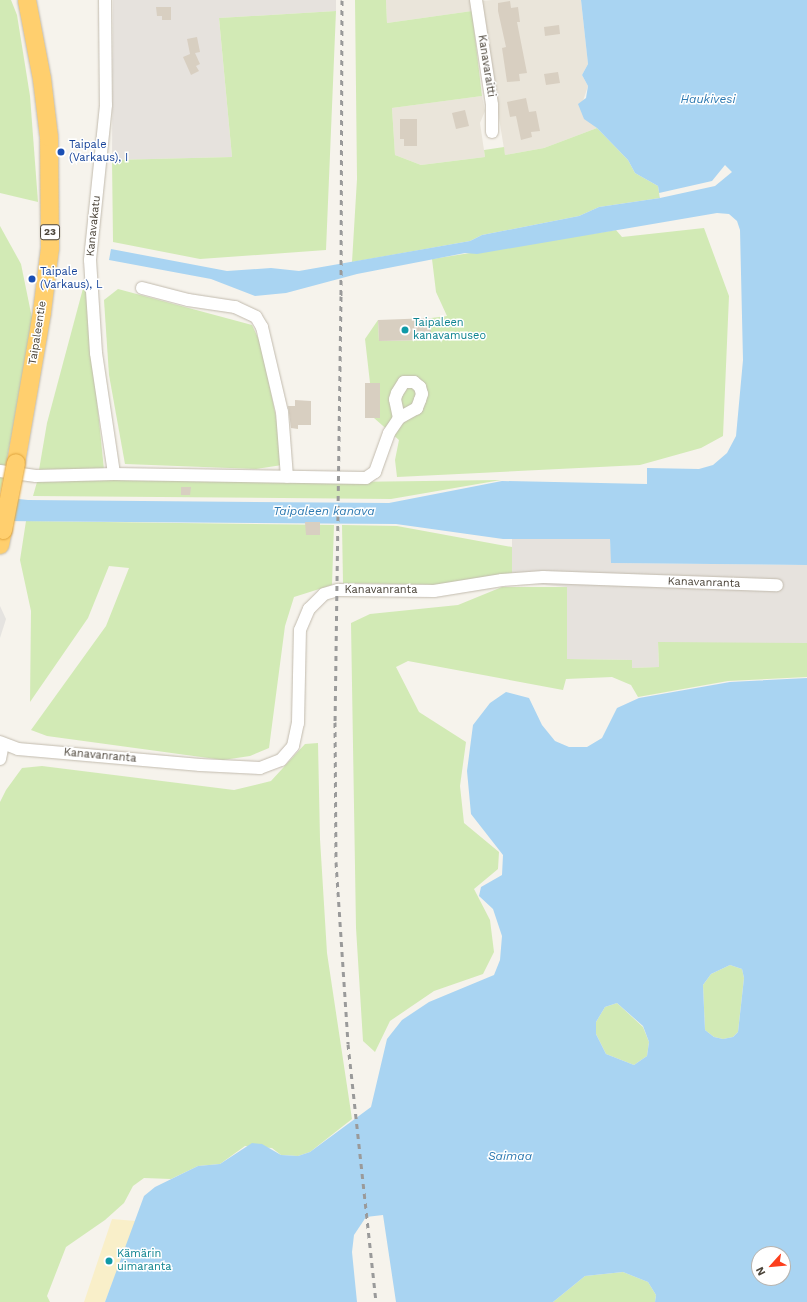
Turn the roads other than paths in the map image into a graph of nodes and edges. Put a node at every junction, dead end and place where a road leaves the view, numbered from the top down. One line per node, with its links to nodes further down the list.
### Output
1 (27, 0): 10 (highway, Taipaleentie / 23, bridge)
2 (104, 0): 8 (street, Kanavakatu)
3 (476, 0): 4 (street, Kanavaraitti)
4 (492, 132)
5 (142, 288): 9 (street)
6 (399, 418): 9 (street)
7 (0, 471): 8 (street)
8 (114, 474): 9 (street)
9 (287, 478)
10 (2, 537)
11 (777, 585): 12 (street, Kanavanranta)
12 (2, 743): 13 (street)
13 (0, 758)

